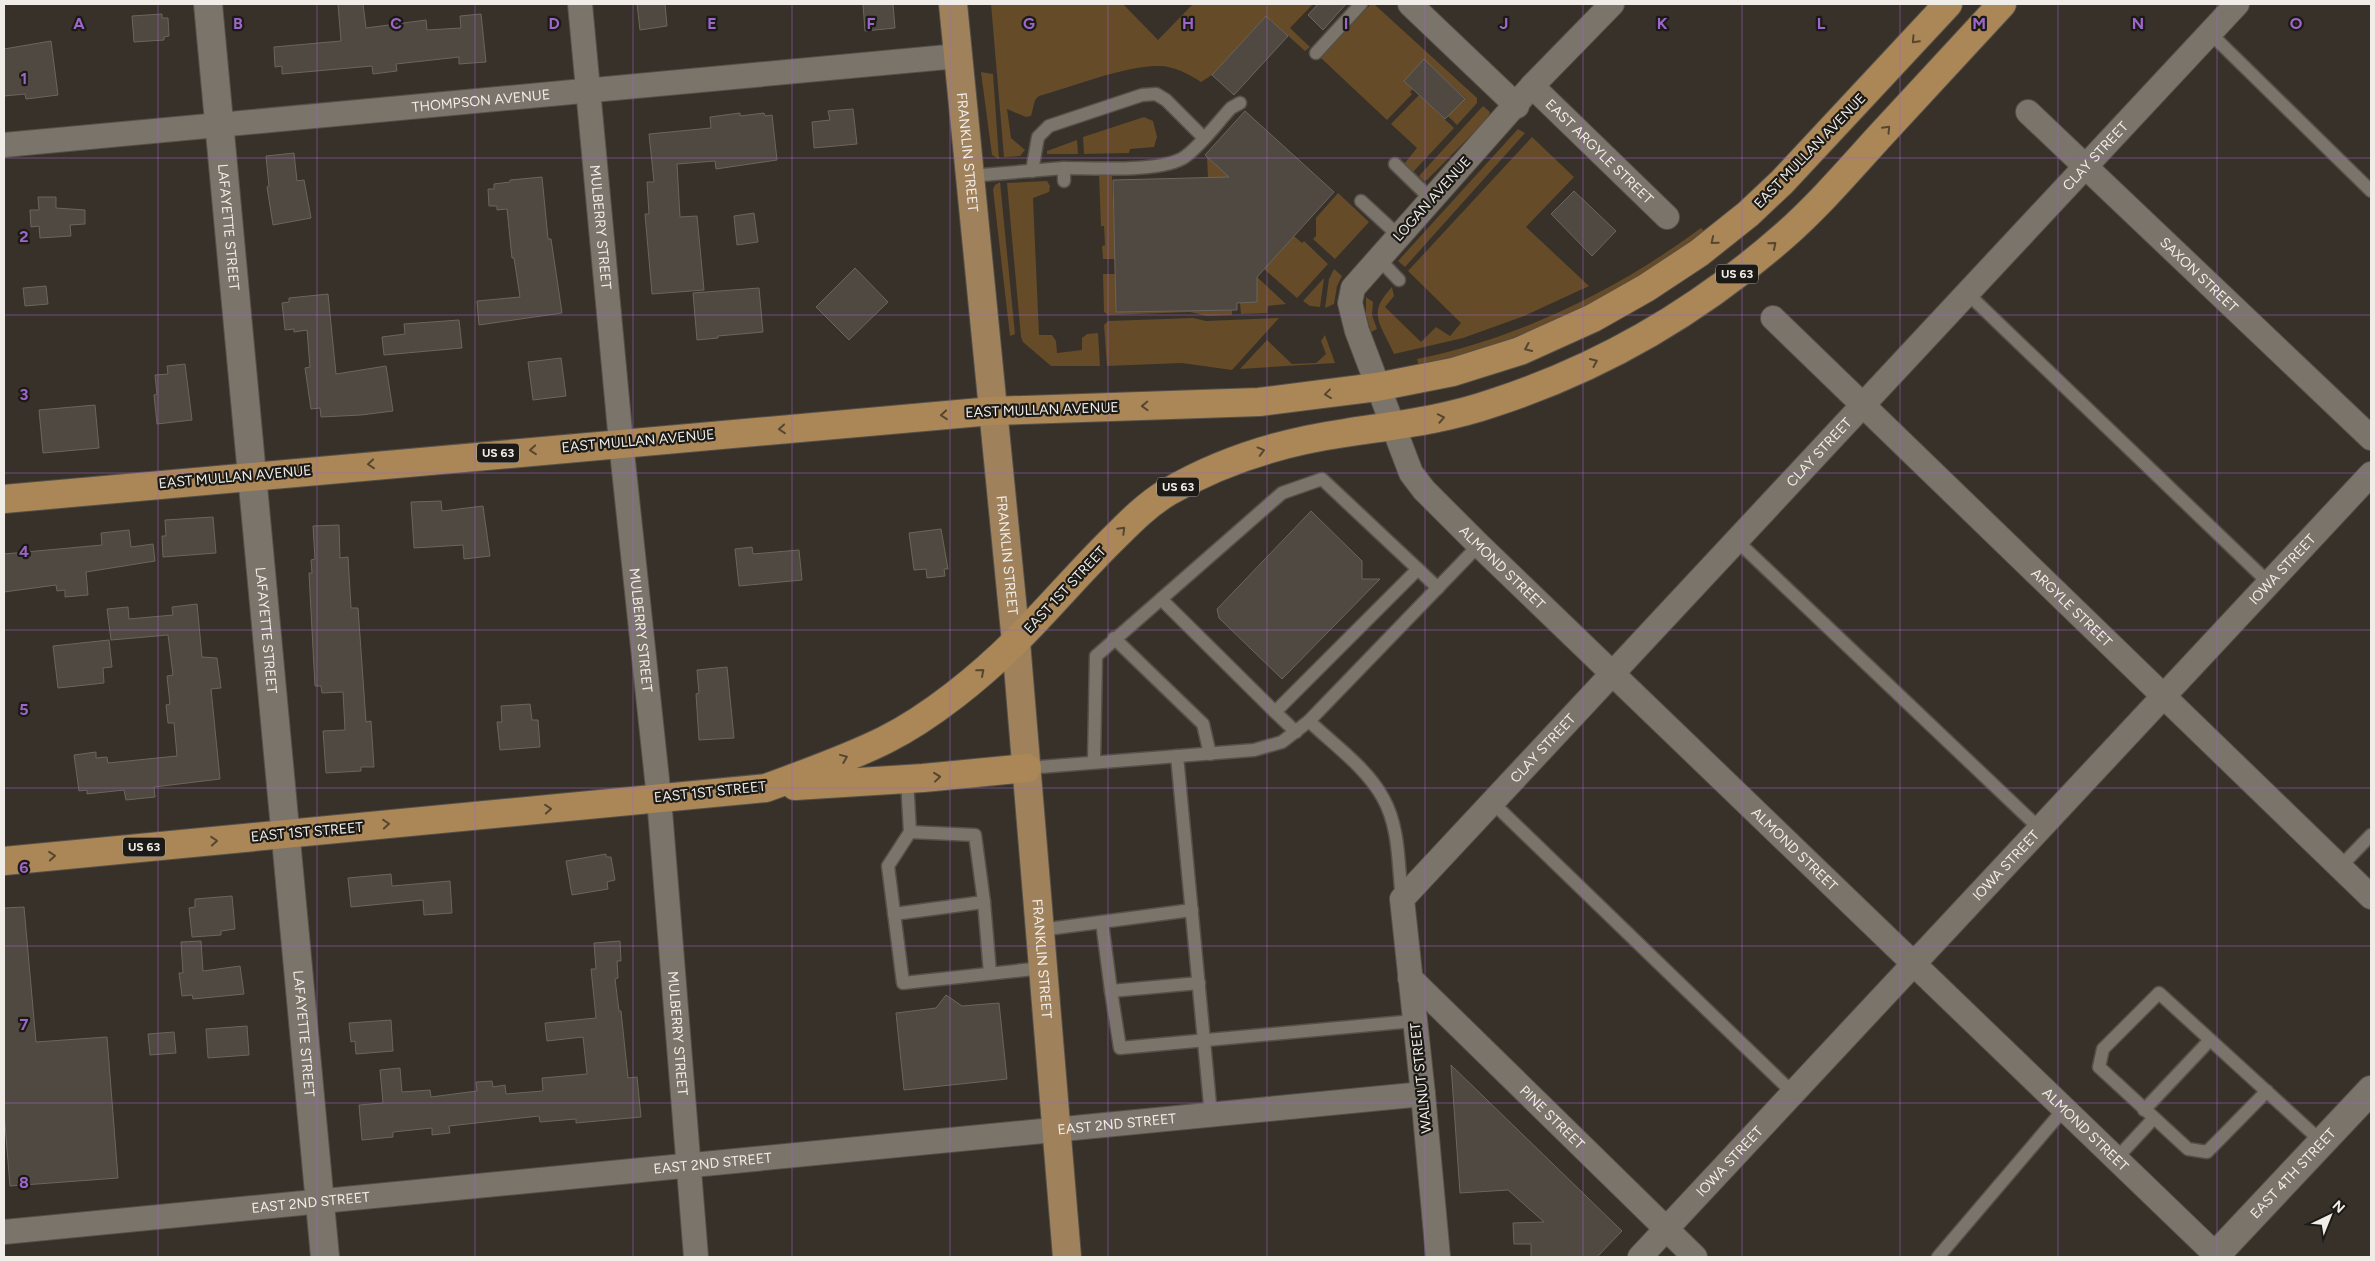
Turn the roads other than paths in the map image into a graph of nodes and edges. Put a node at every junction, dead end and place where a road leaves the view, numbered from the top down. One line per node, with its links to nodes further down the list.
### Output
1 (208, 4): 18 (street, LAFAYETTE STREET)
2 (580, 4): 14 (street, MULBERRY STREET)
3 (953, 4): 12 (main road, FRANKLIN STREET)
4 (1361, 4): 11 (lane)
5 (1410, 4): 16 (street)
6 (1612, 4): 13 (street, LOGAN AVENUE)
7 (1948, 4): 36 (highway, EAST MULLAN AVENUE / US 63, one-way to 36)
8 (2002, 4): 39 (highway, US 63, one-way to 8)
9 (2237, 4): 10 (street, CLAY STREET)
10 (2210, 33): 22 (street, CLAY STREET); 27 (lane)
11 (1316, 53)
12 (958, 56): 14 (street, THOMPSON AVENUE); 25 (main road, FRANKLIN STREET)
13 (1532, 86): 16 (street, LOGAN AVENUE); 30 (street, EAST ARGYLE STREET)
14 (588, 90): 18 (street, THOMPSON AVENUE); 41 (street, MULBERRY STREET)
15 (1240, 103): 19 (lane)
16 (1517, 106): 28 (street, LOGAN AVENUE)
17 (2028, 112): 22 (street, SAXON STREET)
18 (219, 125): 20 (street, THOMPSON AVENUE); 43 (street, LAFAYETTE STREET)
19 (1204, 138): 23 (lane); 24 (lane)
20 (4, 145)
21 (1395, 164): 28 (lane)
22 (2085, 166): 34 (street, CLAY STREET); 40 (street, SAXON STREET)
23 (1064, 168): 24 (lane); 26 (lane)
24 (1032, 171): 25 (lane)
25 (970, 176): 38 (main road, FRANKLIN STREET)
26 (1064, 181)
27 (2371, 191)
28 (1432, 200): 31 (street, LOGAN AVENUE)
29 (1361, 201): 31 (lane)
30 (1667, 217)
31 (1400, 236): 32 (street, LOGAN AVENUE)
32 (1378, 258): 33 (lane); 36 (street, LOGAN AVENUE)
33 (1399, 280)
34 (1967, 293): 37 (street, CLAY STREET); 48 (lane)
35 (1773, 318): 37 (street, ARGYLE STREET)
36 (1377, 388): 38 (highway, EAST MULLAN AVENUE / US 63, one-way to 38); 39 (street, LOGAN AVENUE)
37 (1862, 405): 45 (street, CLAY STREET); 54 (street, ARGYLE STREET)
38 (992, 411): 41 (highway, EAST MULLAN AVENUE / US 63, one-way to 41); 52 (main road, FRANKLIN STREET)
39 (1394, 427): 46 (street, ALMOND STREET); 52 (highway, EAST 1ST STREET / US 63, one-way to 39)
40 (2371, 438)
41 (621, 442): 43 (highway, EAST MULLAN AVENUE / US 63, one-way to 43); 64 (street, MULBERRY STREET)
42 (2371, 474): 48 (street, IOWA STREET)
43 (252, 475): 44 (highway, EAST MULLAN AVENUE / US 63); 68 (street, LAFAYETTE STREET)
44 (4, 498)
45 (1736, 540): 53 (street, CLAY STREET); 66 (lane)
46 (1480, 545): 49 (lane); 53 (street, ALMOND STREET)
47 (1418, 569): 49 (lane); 50 (lane); 55 (lane)
48 (2269, 584): 54 (street, IOWA STREET)
49 (1438, 588): 56 (lane)
50 (1161, 598): 51 (lane); 55 (lane)
51 (1114, 638): 58 (lane); 60 (lane)
52 (1016, 642): 61 (main road, FRANKLIN STREET); 63 (highway, EAST 1ST STREET / US 63, one-way to 52)
53 (1612, 673): 65 (street, CLAY STREET); 79 (street, ALMOND STREET)
54 (2164, 696): 66 (street, IOWA STREET); 71 (street, ARGYLE STREET)
55 (1275, 712): 57 (lane)
56 (1309, 721): 57 (lane); 73 (lane)
57 (1296, 732): 58 (lane)
58 (1210, 754): 59 (lane)
59 (1177, 756): 60 (lane); 75 (lane)
60 (1094, 762): 61 (lane)
61 (1027, 768): 62 (highway, one-way to 61); 78 (main road, FRANKLIN STREET)
62 (907, 779): 63 (highway); 67 (lane)
63 (766, 788): 64 (highway, EAST 1ST STREET / US 63)
64 (659, 798): 68 (highway, EAST 1ST STREET / US 63, one-way to 64); 98 (street, MULBERRY STREET)
65 (1492, 802): 73 (street, CLAY STREET); 90 (lane)
66 (2040, 829): 79 (street, IOWA STREET)
67 (910, 832): 74 (lane); 76 (lane)
68 (285, 834): 70 (highway, EAST 1ST STREET / US 63, one-way to 68); 99 (street, LAFAYETTE STREET)
69 (2371, 835): 71 (lane)
70 (4, 861)
71 (2340, 867): 72 (street, ARGYLE STREET)
72 (2371, 897)
73 (1402, 899): 82 (street, WALNUT STREET)
74 (984, 902): 76 (lane); 81 (lane)
75 (1192, 910): 77 (lane); 83 (lane)
76 (894, 914): 81 (lane)
77 (1102, 922): 78 (lane); 84 (lane)
78 (1040, 930): 80 (main road, FRANKLIN STREET)
79 (1914, 964): 90 (street, IOWA STREET); 92 (street, ALMOND STREET)
80 (1042, 968): 81 (lane); 95 (main road, FRANKLIN STREET)
81 (990, 973)
82 (1410, 978): 85 (street, WALNUT STREET); 100 (street, PINE STREET)
83 (1199, 983): 84 (lane); 87 (lane)
84 (1111, 991): 87 (lane)
85 (1414, 1021): 87 (lane); 91 (street, WALNUT STREET)
86 (2210, 1040): 89 (lane); 93 (lane); 93 (lane)
87 (1204, 1042): 94 (lane)
88 (2371, 1090): 96 (street, EAST 4TH STREET)
89 (2267, 1091): 93 (lane); 96 (lane)
90 (1794, 1093): 100 (street, IOWA STREET)
91 (1423, 1094): 94 (street, EAST 2ND STREET); 106 (street, WALNUT STREET)
92 (2064, 1109): 97 (street, ALMOND STREET); 109 (lane)
93 (2149, 1114): 97 (lane)
94 (1211, 1115): 95 (street, EAST 2ND STREET)
95 (1055, 1130): 98 (street, EAST 2ND STREET); 105 (main road, FRANKLIN STREET)
96 (2322, 1142): 102 (street, EAST 4TH STREET)
97 (2116, 1159): 102 (street, ALMOND STREET)
98 (688, 1166): 99 (street, EAST 2ND STREET); 104 (street, MULBERRY STREET)
99 (320, 1201): 101 (street, EAST 2ND STREET); 103 (street, LAFAYETTE STREET)
100 (1666, 1229): 107 (street, IOWA STREET); 108 (street, PINE STREET)
101 (4, 1232)
102 (2215, 1256)
103 (325, 1257)
104 (696, 1257)
105 (1067, 1257)
106 (1438, 1257)
107 (1640, 1257)
108 (1695, 1257)
109 (1938, 1257)

